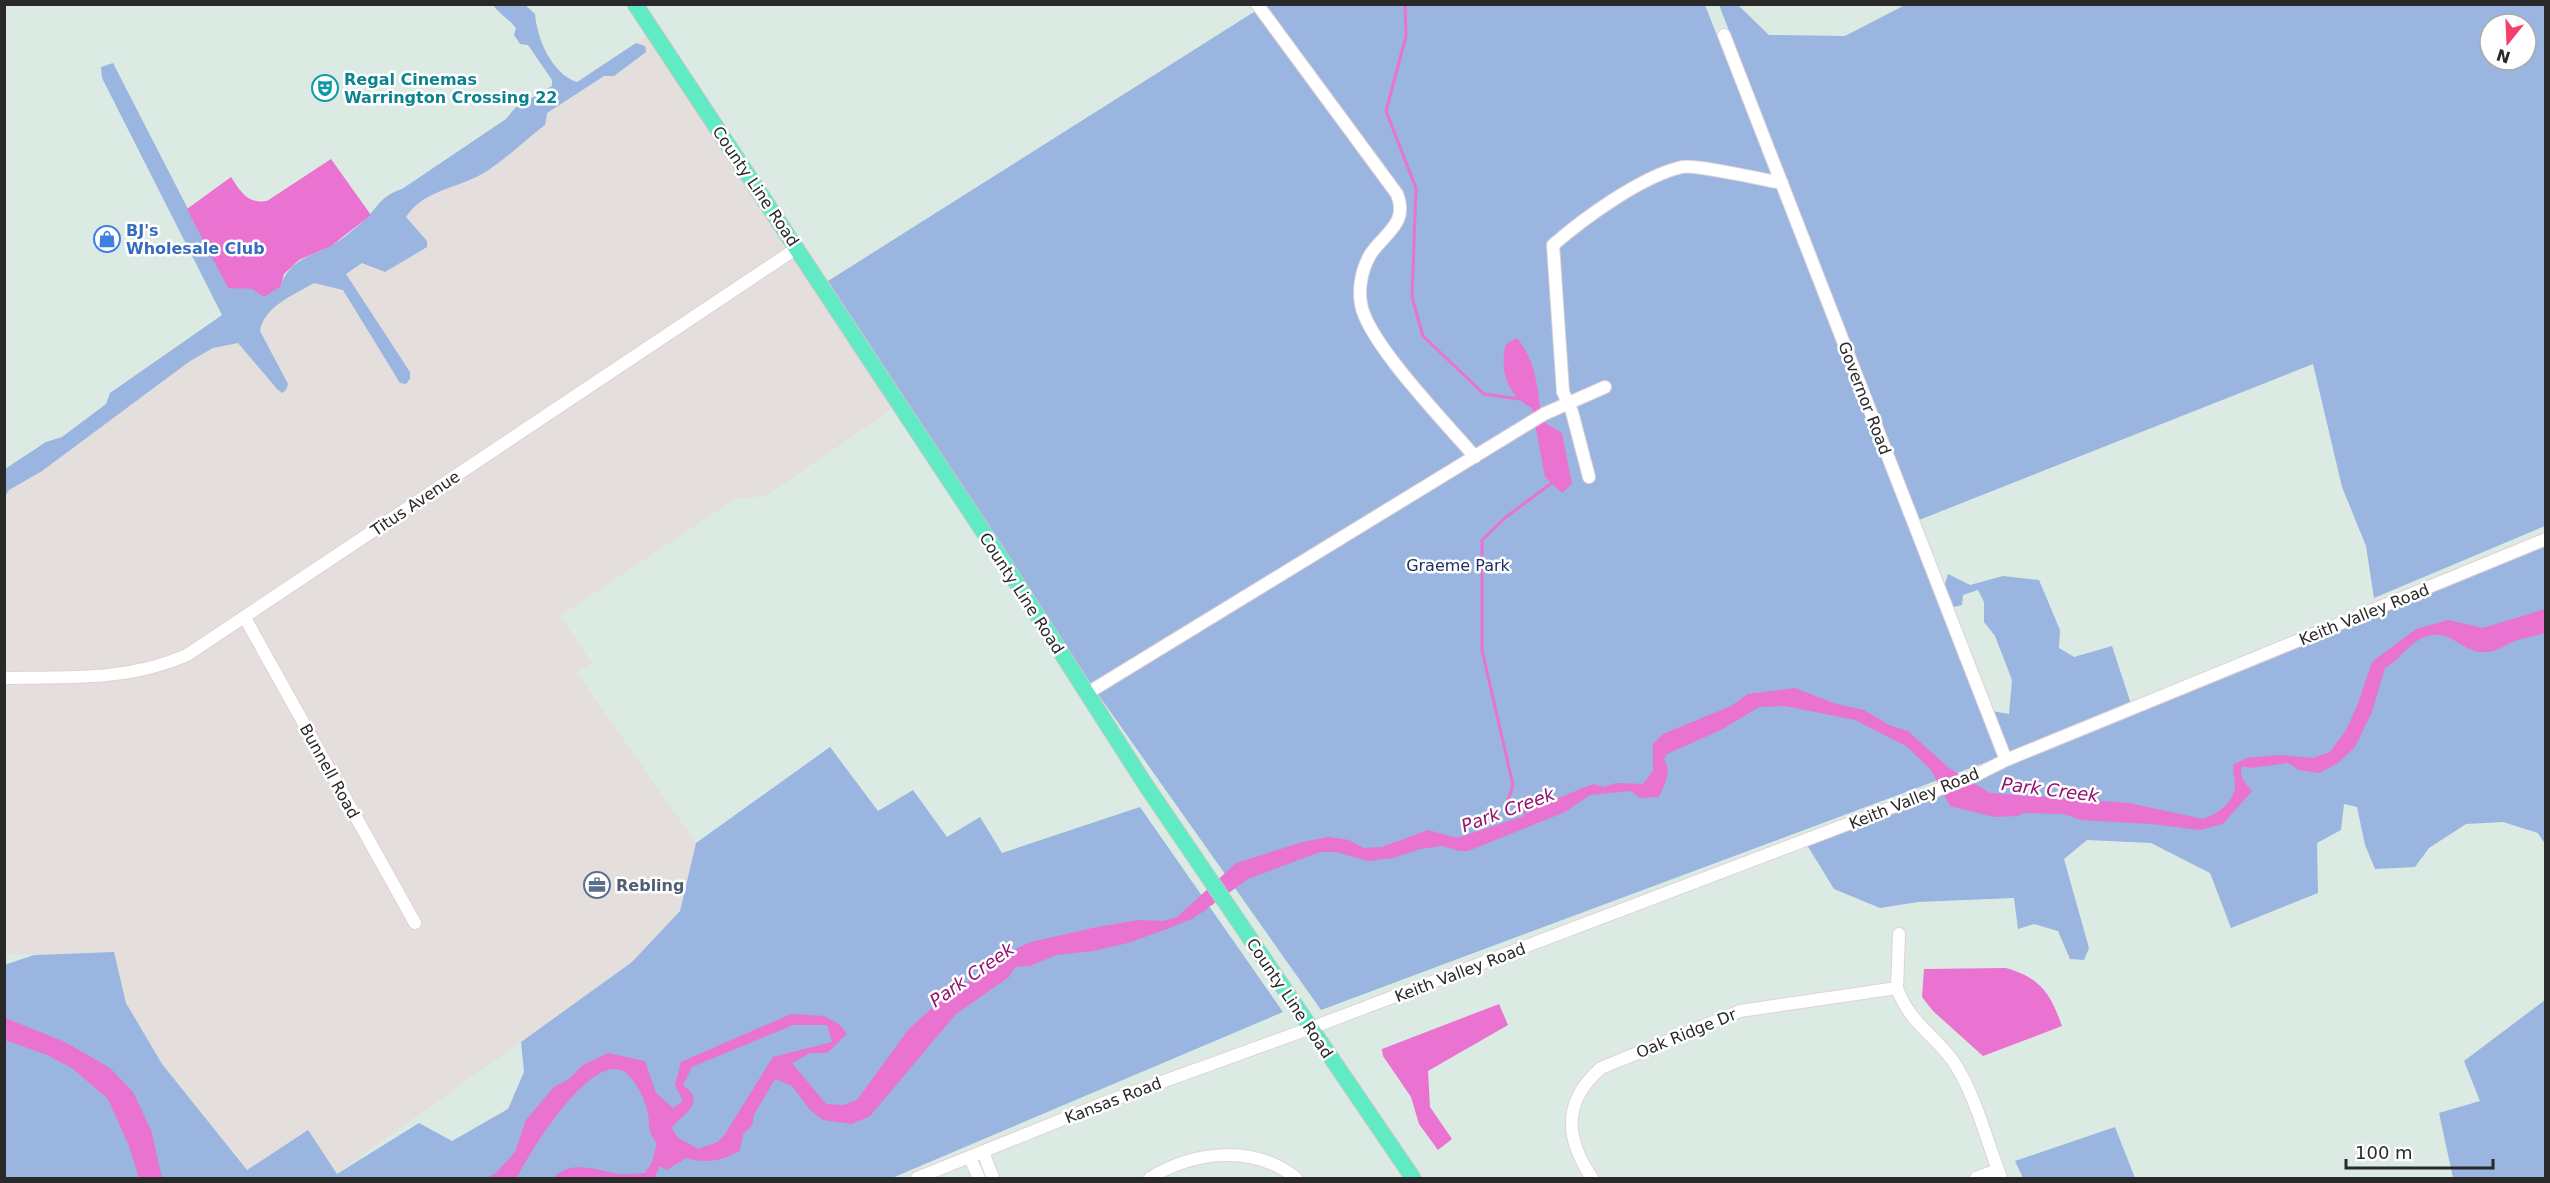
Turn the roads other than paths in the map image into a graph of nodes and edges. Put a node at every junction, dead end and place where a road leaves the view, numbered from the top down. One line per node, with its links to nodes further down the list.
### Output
1 (635, 4): 5 (main road, County Line Road)
2 (1257, 4): 8 (street)
3 (1724, 36): 4 (street, Governor Road)
4 (1782, 183): 7 (street); 14 (street, Governor Road)
5 (796, 248): 11 (street, Titus Avenue); 13 (main road, County Line Road)
6 (1605, 387): 7 (street)
7 (1568, 404): 8 (street); 9 (street)
8 (1475, 457): 13 (street)
9 (1589, 477)
10 (2546, 539): 14 (street, Keith Valley Road)
11 (245, 618): 12 (street, Titus Avenue); 15 (street, Bunnell Road)
12 (4, 678)
13 (1086, 694): 18 (main road, County Line Road)
14 (2006, 760): 18 (street, Keith Valley Road)
15 (415, 923)
16 (1899, 934): 17 (street)
17 (1897, 988): 21 (street); 28 (street, Oak Ridge Dr)
18 (1311, 1028): 19 (street, Kansas Road); 27 (main road, County Line Road)
19 (983, 1152): 20 (street, Kansas Road); 24 (street)
20 (970, 1158): 22 (street, Kansas Road); 23 (street)
21 (2000, 1174): 29 (street)
22 (918, 1179)
23 (979, 1179)
24 (993, 1179)
25 (1150, 1179): 26 (street)
26 (1296, 1179)
27 (1413, 1179)
28 (1592, 1179)
29 (1976, 1179)

